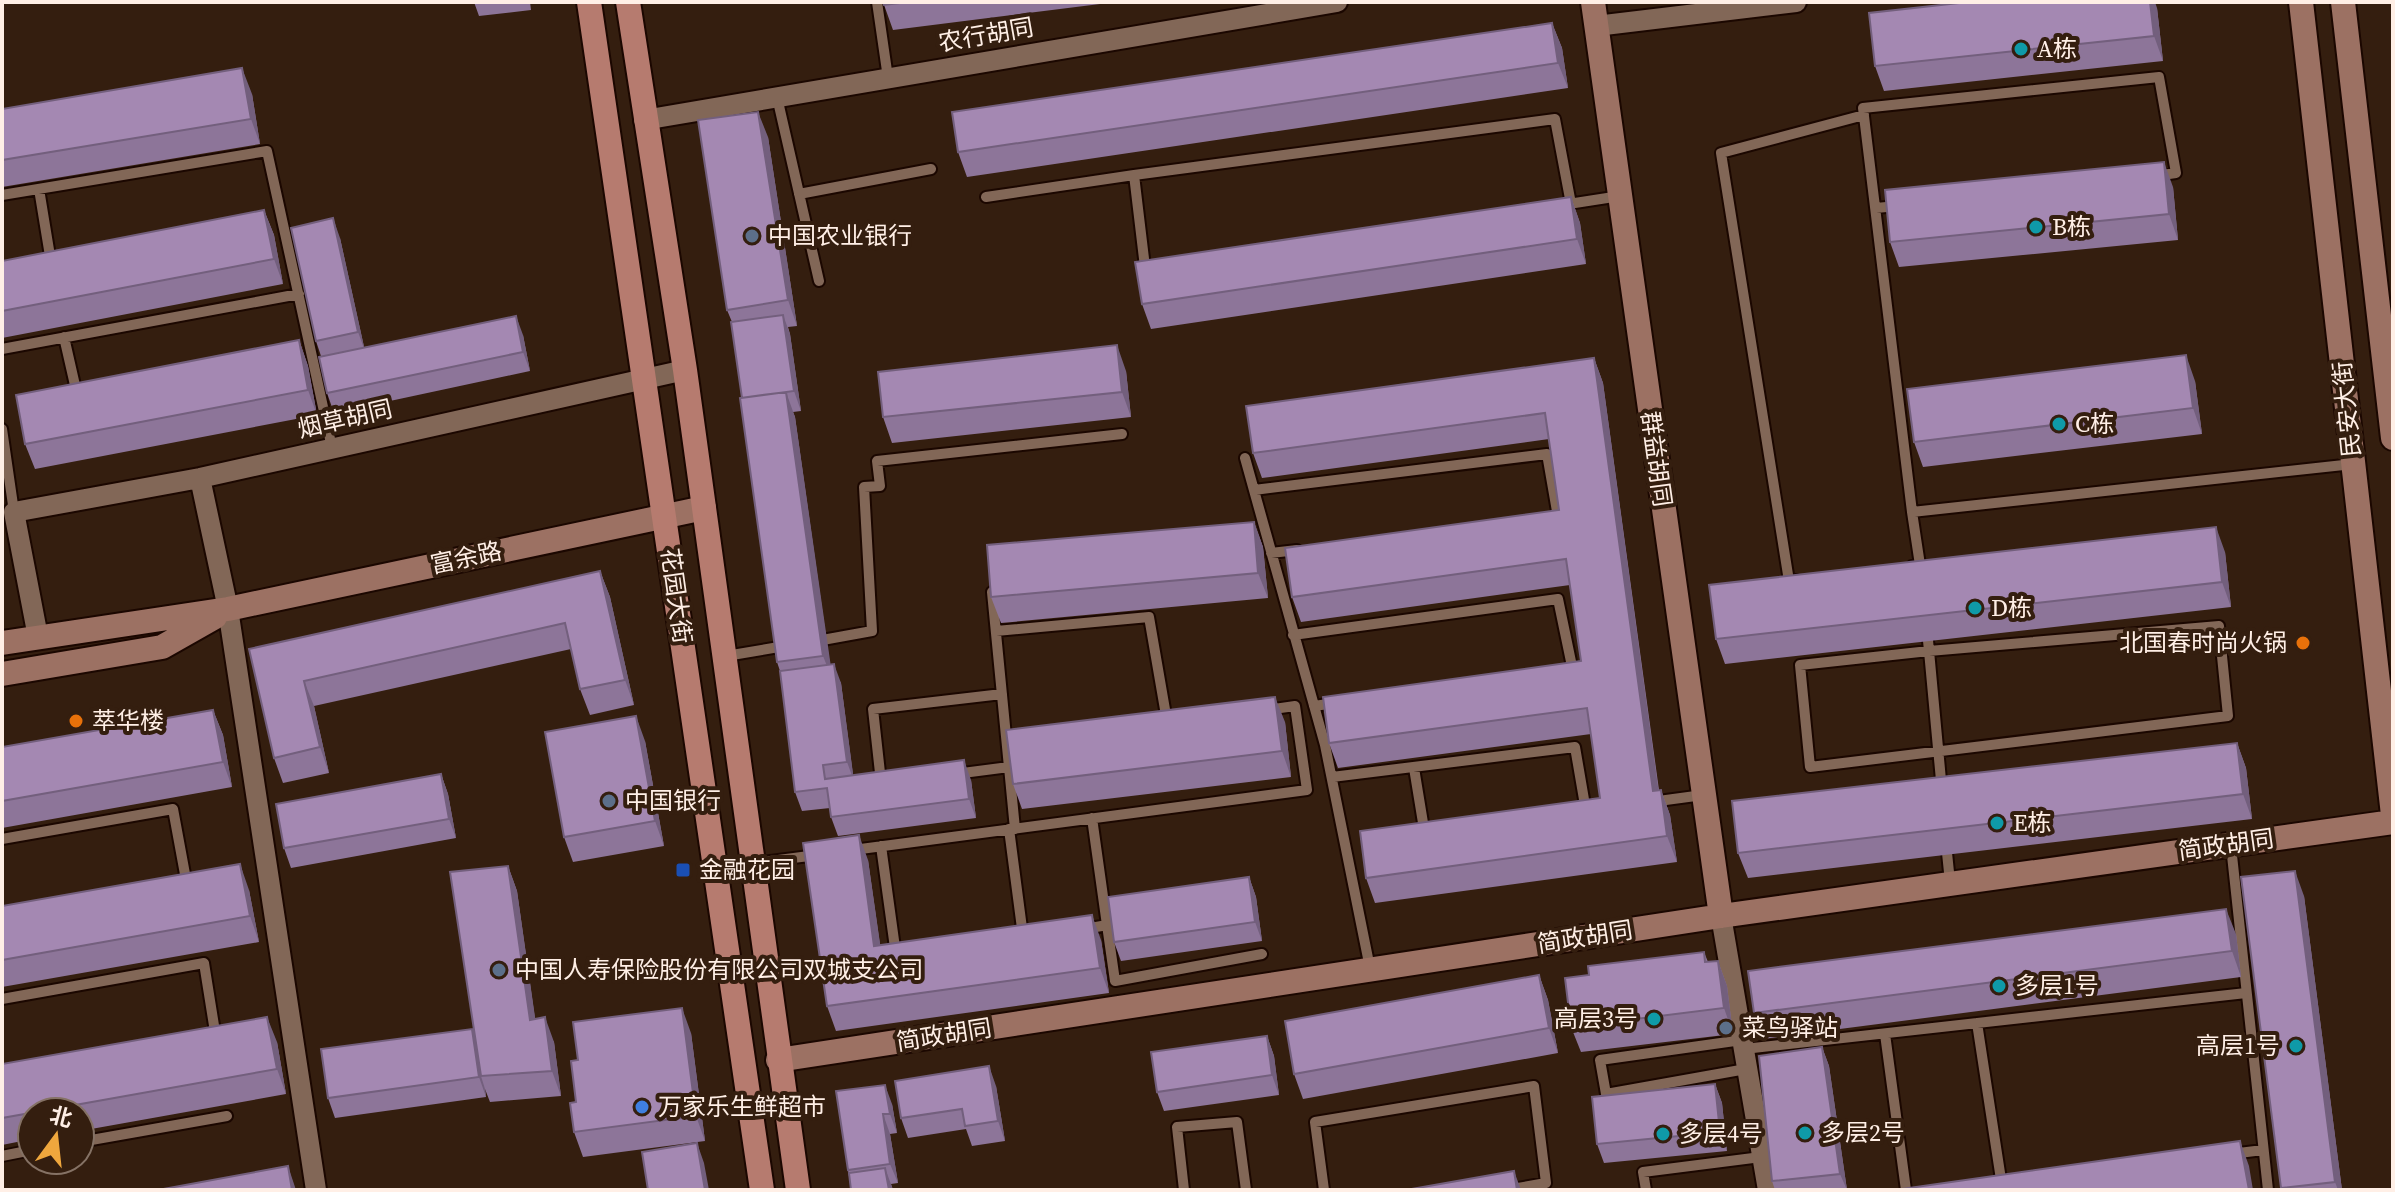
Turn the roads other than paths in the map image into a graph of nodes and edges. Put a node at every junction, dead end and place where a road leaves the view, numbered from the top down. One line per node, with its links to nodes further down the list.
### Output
1 (589, 2): 37 (main road, 花园大街)
2 (628, 2): 12 (main road, 花园大街)
3 (877, 2): 9 (lane)
4 (1337, 2): 9 (street, 农行胡同)
5 (1796, 2): 8 (street)
6 (2301, 2): 44 (street, 民安大街)
7 (2343, 2): 31 (street, 民安大街)
8 (1594, 14): 19 (street, 群益胡同)
9 (888, 78): 10 (street, 农行胡同)
10 (777, 97): 12 (street, 农行胡同); 17 (lane)
11 (1864, 115): 15 (lane); 24 (lane); 57 (lane)
12 (644, 120): 36 (main road, 花园大街)
13 (931, 169): 17 (lane)
14 (1134, 175): 20 (lane); 21 (lane); 28 (lane)
15 (2144, 177)
16 (39, 189): 18 (lane); 25 (lane); 27 (lane)
17 (799, 194): 29 (lane)
18 (2, 195)
19 (1620, 196): 21 (lane); 80 (street, 群益胡同)
20 (986, 197)
21 (1571, 204): 23 (lane)
22 (1907, 204): 24 (lane)
23 (1555, 206)
24 (1876, 208): 49 (lane)
25 (282, 218): 26 (lane); 30 (lane)
26 (267, 221)
27 (67, 260)
28 (1161, 265)
29 (819, 281)
30 (299, 294): 32 (lane); 34 (lane)
31 (2385, 295): 41 (street, 民安大街)
32 (64, 337): 33 (lane); 38 (lane)
33 (2, 349)
34 (312, 355): 35 (lane); 42 (lane)
35 (296, 358)
36 (685, 370): 37 (street, 烟草胡同); 47 (main road, 花园大街)
37 (645, 379): 42 (street, 烟草胡同); 50 (main road, 花园大街)
38 (94, 398)
39 (2, 429): 48 (lane)
40 (1122, 434): 66 (lane)
41 (2393, 438)
42 (332, 448): 45 (street, 烟草胡同)
43 (1245, 458): 46 (lane)
44 (2353, 464): 49 (lane); 85 (street, 民安大街)
45 (200, 478): 48 (street, 烟草胡同); 59 (street)
46 (1254, 490): 51 (lane); 53 (lane)
47 (704, 508): 50 (street, 富余路); 66 (main road, 花园大街)
48 (14, 512): 63 (street)
49 (1912, 512): 54 (lane)
50 (664, 515): 59 (street, 富余路); 128 (main road, 花园大街)
51 (1543, 519)
52 (1316, 548): 53 (lane)
53 (1271, 553): 62 (lane)
54 (1920, 565): 55 (lane); 58 (lane)
55 (1905, 567)
56 (991, 577): 61 (lane)
57 (1803, 579)
58 (1921, 580)
59 (228, 609): 63 (street, 富余路); 67 (street, 富余路); 127 (street)
60 (1926, 622): 65 (lane)
61 (996, 631): 69 (lane); 73 (lane)
62 (1293, 635): 68 (lane); 71 (lane)
63 (38, 637): 64 (street, 富余路)
64 (2, 643)
65 (1929, 651): 74 (lane); 74 (lane); 74 (lane)
66 (724, 656): 97 (main road, 花园大街)
67 (2, 674)
68 (1559, 678)
69 (1002, 694): 75 (lane); 79 (lane)
70 (1344, 702): 71 (lane)
71 (1314, 706): 78 (lane)
72 (1252, 711): 86 (lane)
73 (1180, 720)
74 (1938, 752): 83 (lane)
75 (1009, 767): 77 (lane); 90 (lane)
76 (1414, 768): 78 (lane); 84 (lane); 91 (lane)
77 (938, 776)
78 (1332, 777): 110 (lane)
79 (895, 781)
80 (1703, 795): 81 (lane); 102 (street, 群益胡同)
81 (1645, 803)
82 (1600, 808): 84 (lane)
83 (1943, 809)
84 (1586, 810): 87 (lane)
85 (2393, 815)
86 (1092, 818): 90 (lane); 101 (lane)
87 (1572, 819)
88 (2393, 822): 93 (street, 简政胡同)
89 (1945, 824): 98 (lane)
90 (1012, 829): 94 (lane); 106 (lane)
91 (1440, 836)
92 (2, 839): 99 (lane)
93 (2230, 845): 98 (street, 简政胡同); 111 (lane)
94 (881, 846): 95 (lane); 109 (lane)
95 (838, 852)
96 (824, 854): 97 (lane)
97 (752, 864): 117 (main road, 花园大街)
98 (1950, 884): 102 (street, 简政胡同)
99 (172, 889)
100 (1119, 903): 101 (lane)
101 (1104, 905): 103 (lane)
102 (1721, 916): 110 (street, 简政胡同); 116 (street)
103 (1107, 925): 104 (lane); 108 (lane)
104 (1079, 930)
105 (1037, 936): 106 (lane)
106 (1023, 938): 107 (lane)
107 (1009, 940)
108 (1262, 954)
109 (911, 955)
110 (1371, 970): 117 (street, 简政胡同)
111 (2246, 993): 113 (lane); 120 (lane)
112 (2, 999): 115 (lane)
113 (1977, 1023): 114 (lane); 124 (lane)
114 (1885, 1034): 116 (lane); 136 (lane)
115 (202, 1040)
116 (1744, 1053): 116 (lane); 122 (street)
117 (778, 1060): 129 (main road, 花园大街)
118 (227, 1116): 119 (lane)
119 (96, 1139)
120 (2263, 1150): 121 (lane); 137 (lane)
121 (2217, 1156)
122 (1761, 1157): 134 (lane); 135 (street)
123 (2017, 1184): 124 (lane)
124 (2002, 1186): 126 (lane)
125 (1533, 1188): 132 (lane); 133 (lane)
126 (1989, 1188)
127 (316, 1190)
128 (762, 1190)
129 (798, 1190)
130 (1184, 1190): 131 (lane)
131 (1246, 1190)
132 (1324, 1190)
133 (1506, 1190)
134 (1646, 1190)
135 (1768, 1190)
136 (1906, 1190)
137 (2268, 1190)

